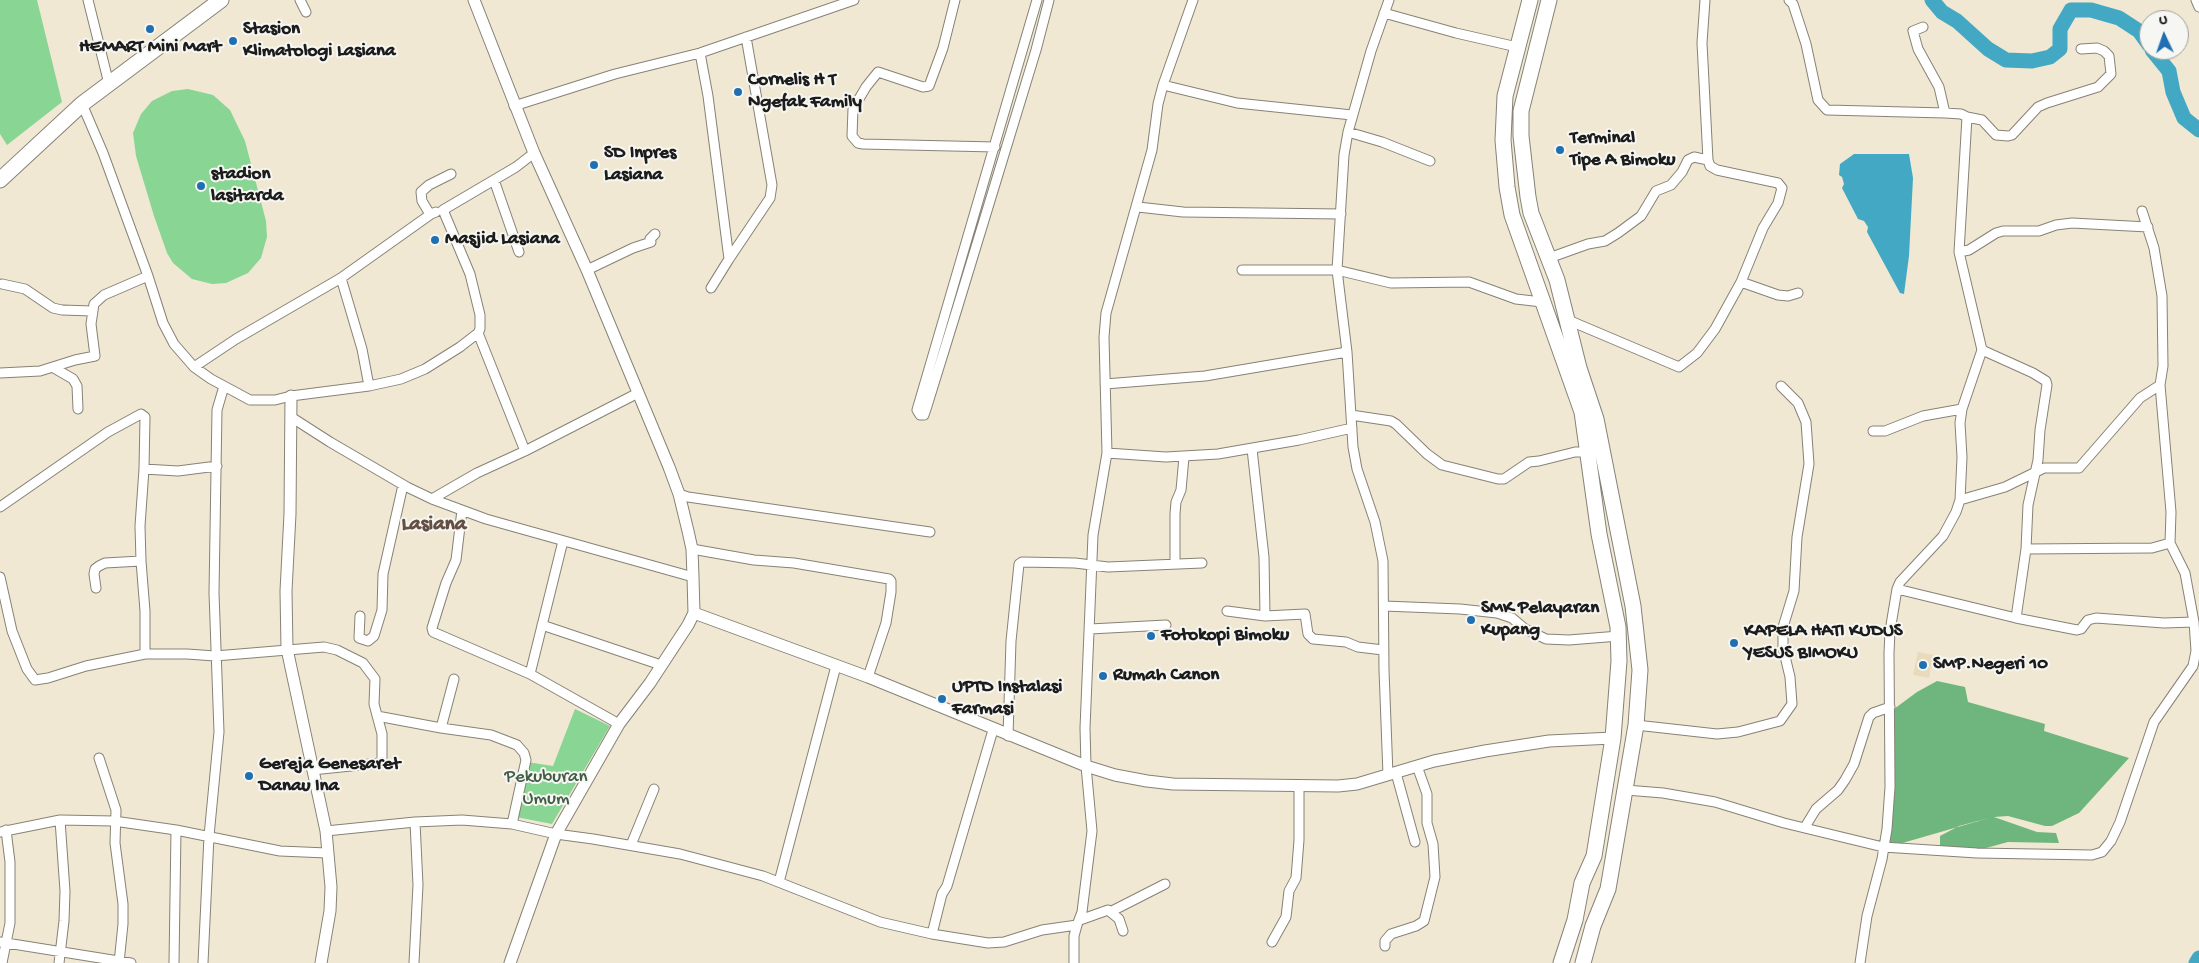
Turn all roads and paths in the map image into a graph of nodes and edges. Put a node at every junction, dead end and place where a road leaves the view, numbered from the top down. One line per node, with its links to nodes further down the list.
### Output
1 (88, 0): 26 (street)
2 (221, 0): 26 (highway)
3 (300, 0): 17 (street)
4 (474, 0): 29 (street)
5 (854, 0): 22 (street)
6 (955, 0): 34 (street)
7 (1037, 0): 19 (street)
8 (1049, 0): 20 (street)
9 (1192, 0): 27 (street)
10 (1389, 0): 18 (street)
11 (1530, 0): 23 (highway)
12 (1549, 0): 38 (highway)
13 (1705, 0): 36 (street)
14 (1789, 0): 30 (street)
15 (2196, 0): 16 (street)
16 (2199, 7)
17 (306, 12)
18 (1384, 13): 23 (street); 31 (street)
19 (1033, 18): 20 (street); 34 (street)
20 (1044, 20): 34 (street)
21 (1923, 26): 30 (street)
22 (746, 37): 25 (street); 53 (street)
23 (1517, 47): 39 (highway)
24 (2081, 49): 32 (street)
25 (700, 53): 29 (street); 53 (street)
26 (109, 84): 28 (highway)
27 (1163, 85): 31 (street); 43 (street)
28 (82, 104): 41 (highway); 57 (street)
29 (514, 106): 35 (street)
30 (1945, 112): 32 (street)
31 (1352, 115): 33 (street)
32 (1967, 117): 51 (street)
33 (1348, 132): 37 (street); 47 (street)
34 (995, 147)
35 (534, 153): 42 (street); 54 (street)
36 (1708, 160): 52 (street); 59 (street)
37 (1430, 161)
38 (1524, 170): 39 (highway); 52 (highway)
39 (1505, 171): 63 (highway)
40 (451, 174): 46 (street)
41 (0, 180)
42 (494, 180): 44 (street); 50 (street)
43 (1138, 207): 47 (street); 72 (street)
44 (443, 210): 46 (street); 66 (street)
45 (2142, 211): 48 (street)
46 (431, 214): 58 (street)
47 (1341, 214): 56 (street)
48 (2148, 227): 51 (street); 73 (street)
49 (655, 234): 54 (street)
50 (519, 252)
51 (1959, 252): 67 (street)
52 (1549, 258): 65 (highway)
53 (729, 259): 61 (street)
54 (587, 270): 77 (street)
55 (1242, 270): 56 (street)
56 (1337, 270): 63 (street); 68 (street)
57 (148, 276): 64 (street); 69 (street)
58 (341, 278): 69 (street); 75 (street)
59 (1741, 282): 62 (street); 65 (street)
60 (2, 284): 64 (street)
61 (711, 288)
62 (1798, 293)
63 (1544, 307): 65 (highway); 87 (highway)
64 (92, 311): 70 (street)
65 (1566, 313): 110 (highway)
66 (478, 333): 75 (street); 86 (street)
67 (1982, 350): 80 (street); 92 (street)
68 (1347, 352): 72 (street); 81 (street)
69 (194, 367): 74 (street)
70 (54, 368): 71 (street); 79 (street)
71 (0, 373)
72 (1105, 384): 88 (street)
73 (2160, 385): 92 (street); 101 (street)
74 (224, 386): 78 (street); 90 (street)
75 (370, 386): 78 (street)
76 (1781, 386): 137 (street)
77 (638, 393): 86 (street); 94 (street)
78 (291, 396): 82 (street)
79 (78, 409)
80 (1962, 409): 84 (street); 96 (street)
81 (1352, 415): 83 (street); 87 (street)
82 (291, 417): 93 (street); 125 (street)
83 (1352, 428): 85 (street); 114 (street)
84 (1873, 430)
85 (1252, 449): 89 (street); 118 (street)
86 (525, 451): 95 (street)
87 (1587, 452): 111 (highway)
88 (1107, 453): 89 (street); 107 (street)
89 (1184, 456): 106 (street)
90 (217, 466): 91 (street); 128 (street)
91 (144, 469): 97 (street); 104 (street)
92 (2036, 470): 96 (street); 103 (street)
93 (403, 485): 95 (street); 117 (street)
94 (679, 494): 99 (street); 102 (street)
95 (432, 499): 98 (street)
96 (1960, 500): 113 (street)
97 (0, 507)
98 (462, 510): 100 (street); 131 (street)
99 (930, 532)
100 (563, 541): 109 (street); 121 (street)
101 (2170, 543): 103 (street); 120 (street)
102 (692, 549): 109 (street); 132 (street)
103 (2026, 549): 119 (street)
104 (141, 561): 112 (street); 127 (street)
105 (1202, 563): 106 (street)
106 (1175, 564): 107 (street)
107 (1092, 566): 123 (street); 140 (street)
108 (0, 577): 127 (street)
109 (693, 577): 116 (street)
110 (1629, 581): 111 (highway); 137 (highway)
111 (1610, 585): 124 (highway)
112 (96, 588)
113 (1897, 589): 119 (street); 134 (street)
114 (1384, 606): 124 (street); 126 (street)
115 (1227, 612): 118 (street)
116 (694, 613): 129 (street); 130 (street)
117 (360, 616)
118 (1265, 616): 126 (street)
119 (2016, 618): 120 (street)
120 (2194, 622): 162 (street)
121 (542, 625): 129 (street); 131 (street)
122 (1166, 625): 123 (street)
123 (1090, 629): 143 (street)
124 (1619, 636): 141 (highway)
125 (287, 649): 128 (street); 135 (street); 145 (street)
126 (1383, 650): 146 (street)
127 (146, 654): 128 (street)
128 (214, 656): 159 (street)
129 (661, 665): 136 (street)
130 (836, 666): 132 (street); 164 (street)
131 (530, 674): 136 (street)
132 (868, 677): 139 (street)
133 (454, 679): 138 (street)
134 (1890, 707): 154 (street); 162 (street)
135 (377, 716): 138 (street); 145 (street)
136 (620, 724): 158 (street)
137 (1636, 725): 149 (highway)
138 (441, 728): 153 (street)
139 (993, 730): 140 (street); 169 (street)
140 (1008, 736): 143 (street)
141 (1613, 738): 144 (street); 184 (highway)
142 (99, 758): 151 (street)
143 (1086, 766): 147 (street); 167 (street)
144 (1418, 766): 146 (street); 172 (street)
145 (312, 770): 157 (street)
146 (1392, 774): 147 (street); 160 (street)
147 (1299, 786): 170 (street)
148 (654, 789): 161 (street)
149 (1626, 790): 154 (street); 185 (highway)
150 (60, 820): 151 (street); 156 (street); 173 (street)
151 (114, 822): 155 (street); 176 (street)
152 (416, 822): 153 (street); 157 (street); 181 (street)
153 (512, 824): 158 (street)
154 (1805, 827): 162 (street)
155 (176, 830): 159 (street); 178 (street)
156 (3, 831): 171 (street)
157 (326, 831): 163 (street)
158 (556, 834): 161 (street); 182 (street)
159 (209, 836): 163 (street); 179 (street)
160 (1415, 842)
161 (631, 845): 164 (street)
162 (1883, 847): 186 (street)
163 (327, 853): 180 (street)
164 (779, 882): 169 (street)
165 (1165, 884): 166 (street)
166 (1112, 911): 167 (street); 168 (street)
167 (1078, 923): 169 (street); 183 (street)
168 (1123, 931)
169 (932, 934)
170 (1272, 942)
171 (4, 944): 173 (street); 174 (street)
172 (1385, 946)
173 (61, 952): 175 (street); 176 (street)
174 (2, 963)
175 (59, 963)
176 (119, 963): 177 (street)
177 (131, 963)
178 (174, 963)
179 (203, 963)
180 (321, 963)
181 (414, 963)
182 (510, 963)
183 (1074, 963)
184 (1562, 963)
185 (1583, 963)
186 (1860, 963)

